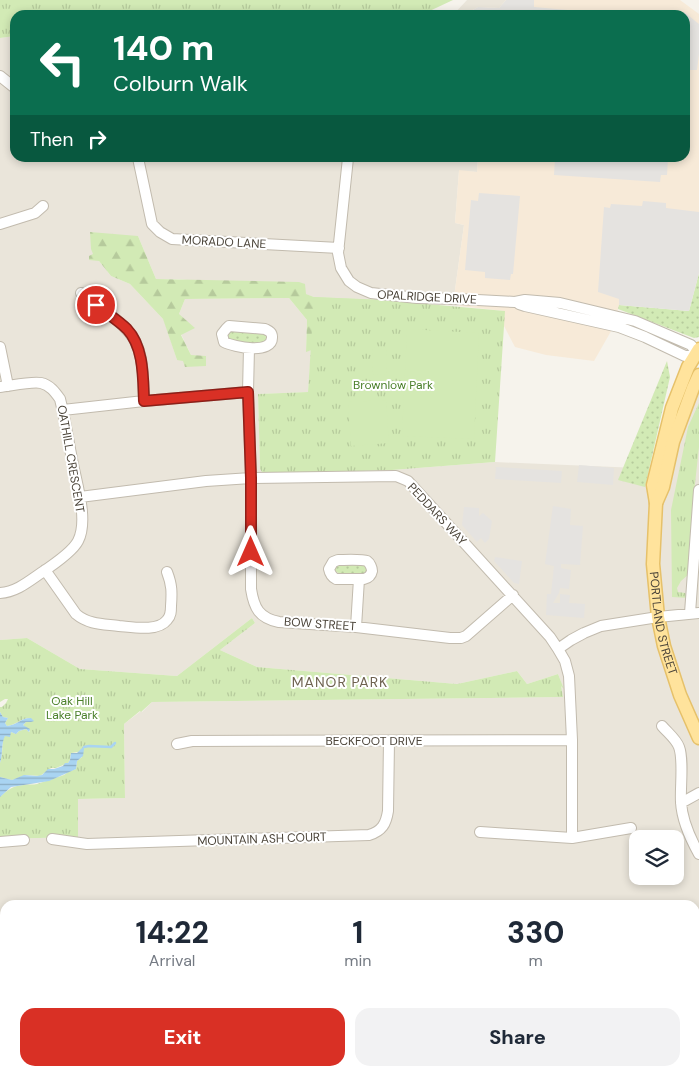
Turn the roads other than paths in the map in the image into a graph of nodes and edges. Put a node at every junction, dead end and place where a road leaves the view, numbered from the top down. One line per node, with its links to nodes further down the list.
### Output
1 (0, 76): 2 (street)
2 (10, 84)
3 (139, 162): 7 (street, MORADO LANE)
4 (348, 162): 7 (street, OPALRIDGE DRIVE)
5 (43, 206): 6 (street)
6 (0, 224)
7 (339, 248): 11 (street, OPALRIDGE DRIVE)
8 (81, 293): 15 (street)
9 (0, 347): 13 (street)
10 (249, 348): 14 (street, BOW STREET)
11 (698, 352): 20 (main road, PORTLAND STREET)
12 (699, 375): 20 (main road, PORTLAND STREET)
13 (4, 386): 16 (street, OATHILL CRESCENT)
14 (248, 392): 15 (street); 17 (street, BOW STREET)
15 (144, 401): 16 (street)
16 (63, 410): 19 (street, OATHILL CRESCENT)
17 (251, 478): 19 (street, PEDDARS WAY); 25 (street, PEDDARS WAY); 28 (street, BOW STREET)
18 (699, 490): 26 (street)
19 (80, 497): 21 (street, OATHILL CRESCENT)
20 (656, 502): 27 (main road, PORTLAND STREET)
21 (45, 570): 22 (street); 24 (street, OATHILL CRESCENT)
22 (167, 572)
23 (359, 579): 28 (street)
24 (0, 593)
25 (513, 595): 28 (street, BOW STREET); 29 (street, PEDDARS WAY)
26 (695, 613): 27 (street)
27 (658, 617): 29 (street); 31 (main road, PORTLAND STREET)
28 (356, 627)
29 (558, 649): 32 (street, PEDDARS WAY)
30 (662, 726): 36 (street)
31 (699, 738)
32 (572, 740): 33 (street, BECKFOOT DRIVE); 39 (street, PEDDARS WAY)
33 (389, 742): 34 (street, BECKFOOT DRIVE); 40 (street, MOUNTAIN ASH COURT)
34 (177, 744)
35 (699, 793): 36 (street)
36 (681, 803): 43 (street)
37 (631, 828): 39 (street)
38 (480, 832): 39 (street)
39 (572, 838)
40 (52, 839)
41 (24, 840): 42 (street)
42 (0, 842)
43 (699, 854)
44 (330, 1076): 45 (street)
45 (349, 1076)

